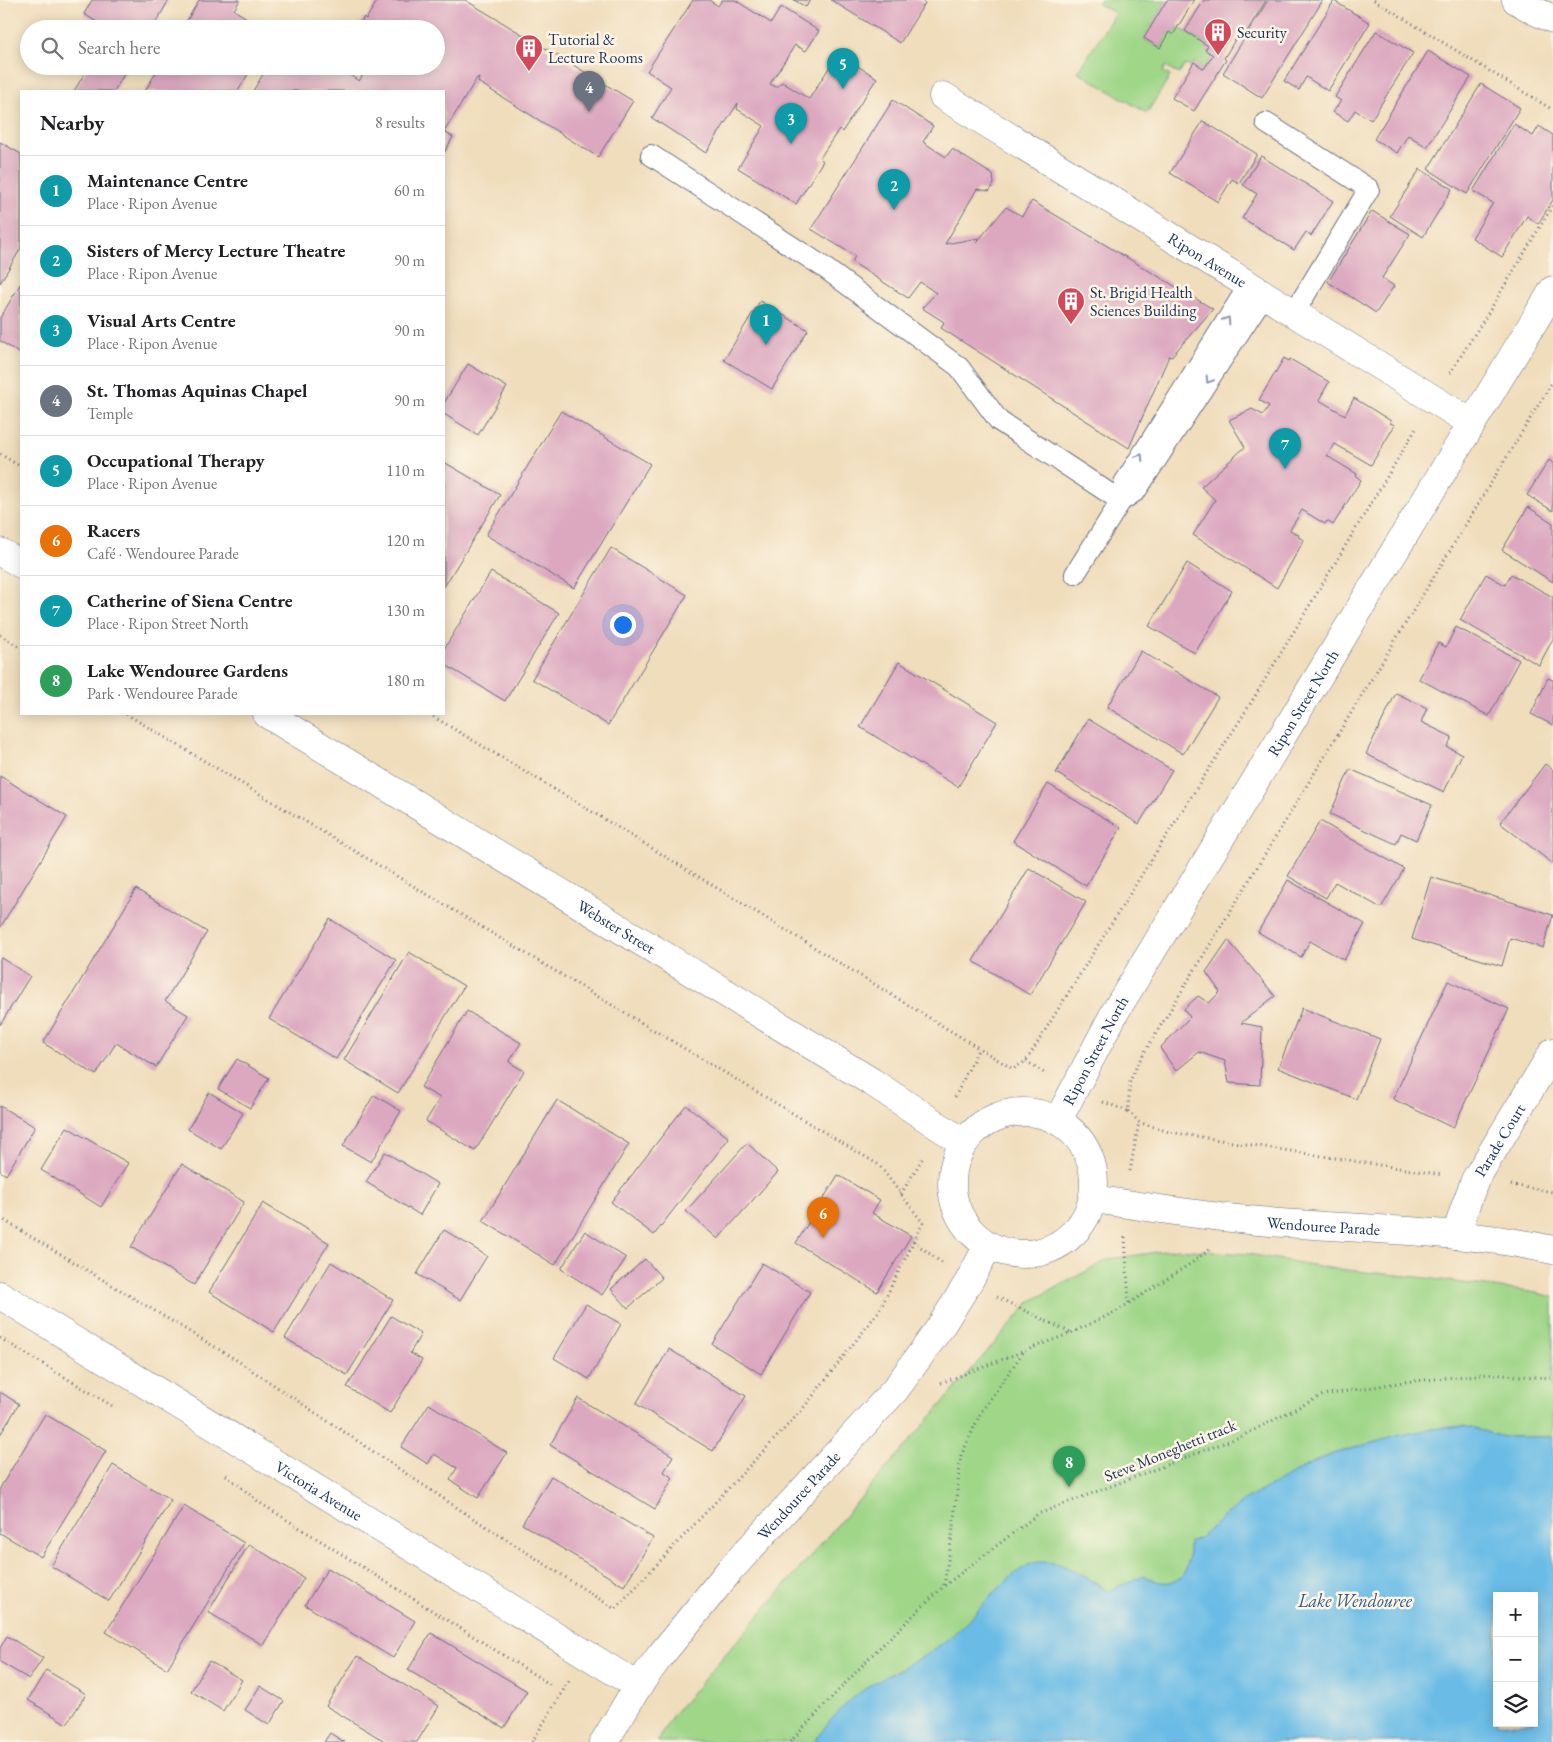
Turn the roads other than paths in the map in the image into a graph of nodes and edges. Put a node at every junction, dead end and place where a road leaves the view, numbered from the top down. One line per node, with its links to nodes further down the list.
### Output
1 (1535, 10): 2 (street)
2 (1553, 31)
3 (943, 96): 6 (street, Ripon Avenue)
4 (1266, 123): 8 (lane)
5 (651, 155): 10 (lane)
6 (1256, 290): 8 (street, Ripon Avenue); 10 (lane)
7 (1553, 290): 9 (street, Ripon Street North)
8 (1294, 313): 9 (street, Ripon Avenue)
9 (1472, 423): 16 (street, Ripon Street North)
10 (1122, 501): 13 (lane)
11 (0, 552): 12 (street)
12 (20, 563)
13 (1075, 574)
14 (269, 715): 17 (street, Webster Street)
15 (1553, 1052): 19 (street, Parade Court)
16 (1058, 1120): 17 (street); 18 (street)
17 (964, 1143): 20 (street)
18 (1094, 1199): 19 (street, Wendouree Parade); 20 (street)
19 (1456, 1235): 21 (street, Wendouree Parade)
20 (988, 1246): 23 (street, Wendouree Parade)
21 (1553, 1250)
22 (0, 1295): 23 (street, Victoria Avenue)
23 (638, 1686): 24 (street, Wendouree Parade)
24 (604, 1742)

